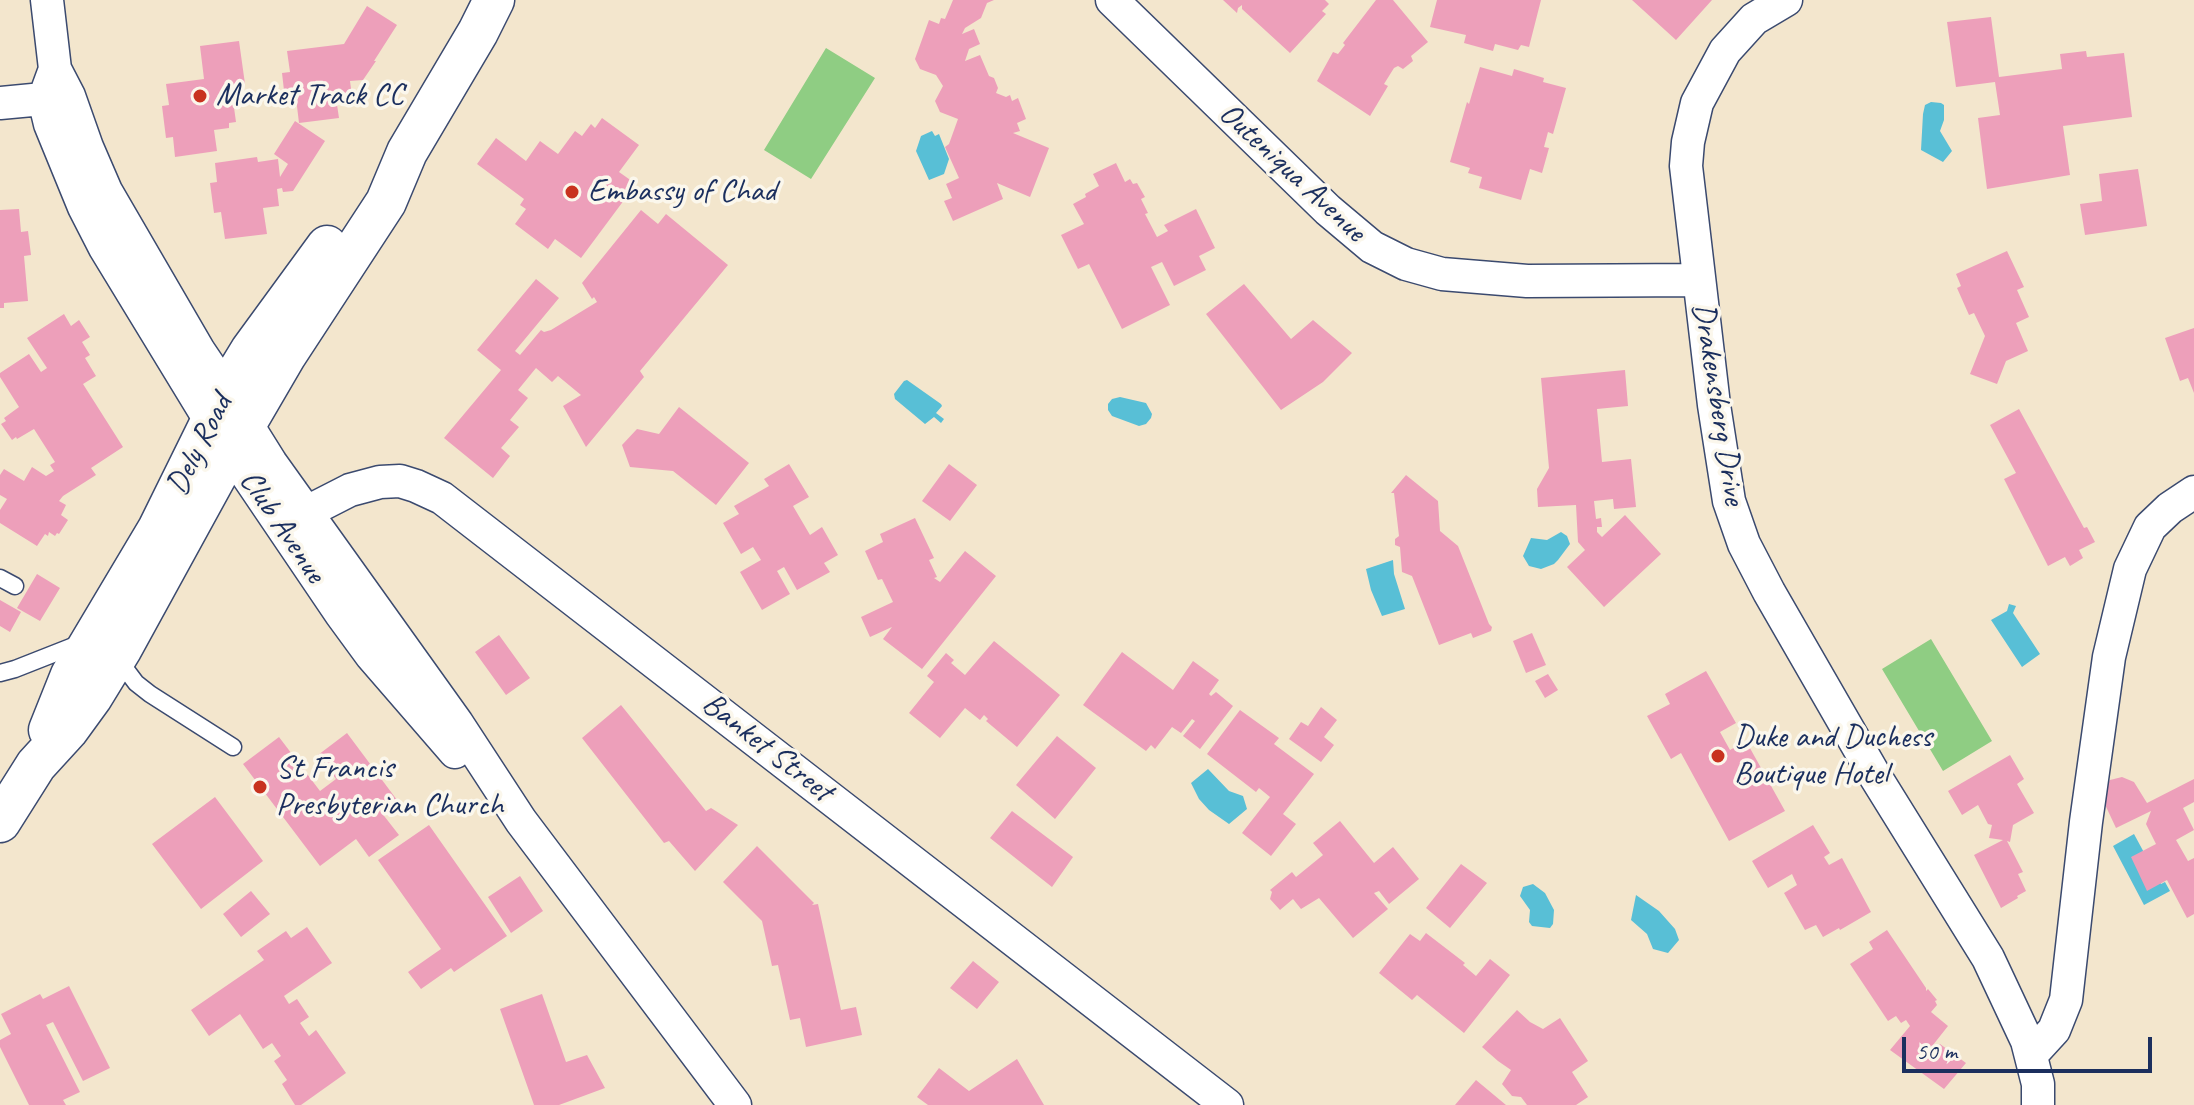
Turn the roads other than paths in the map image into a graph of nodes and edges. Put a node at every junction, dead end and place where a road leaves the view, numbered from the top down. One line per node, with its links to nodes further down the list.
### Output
1 (47, 0): 5 (street, Club Avenue)
2 (494, 0): 8 (street, Dely Road)
3 (1112, 0): 7 (street, Outeniqua Avenue)
4 (1786, 0): 7 (street, Drakensberg Drive)
5 (56, 88): 6 (street); 8 (street, Club Avenue)
6 (0, 103)
7 (1699, 280): 15 (street, Drakensberg Drive)
8 (229, 422): 10 (street, Club Avenue); 11 (street, Dely Road)
9 (2194, 492): 15 (street)
10 (294, 520): 16 (street, Club Avenue); 17 (street, Banket Street)
11 (105, 647): 12 (lane); 13 (lane); 14 (street, Dely Road)
12 (0, 673)
13 (233, 747)
14 (0, 822)
15 (2032, 1054): 18 (street, Drakensberg Drive)
16 (735, 1105)
17 (1227, 1105)
18 (2038, 1105)

